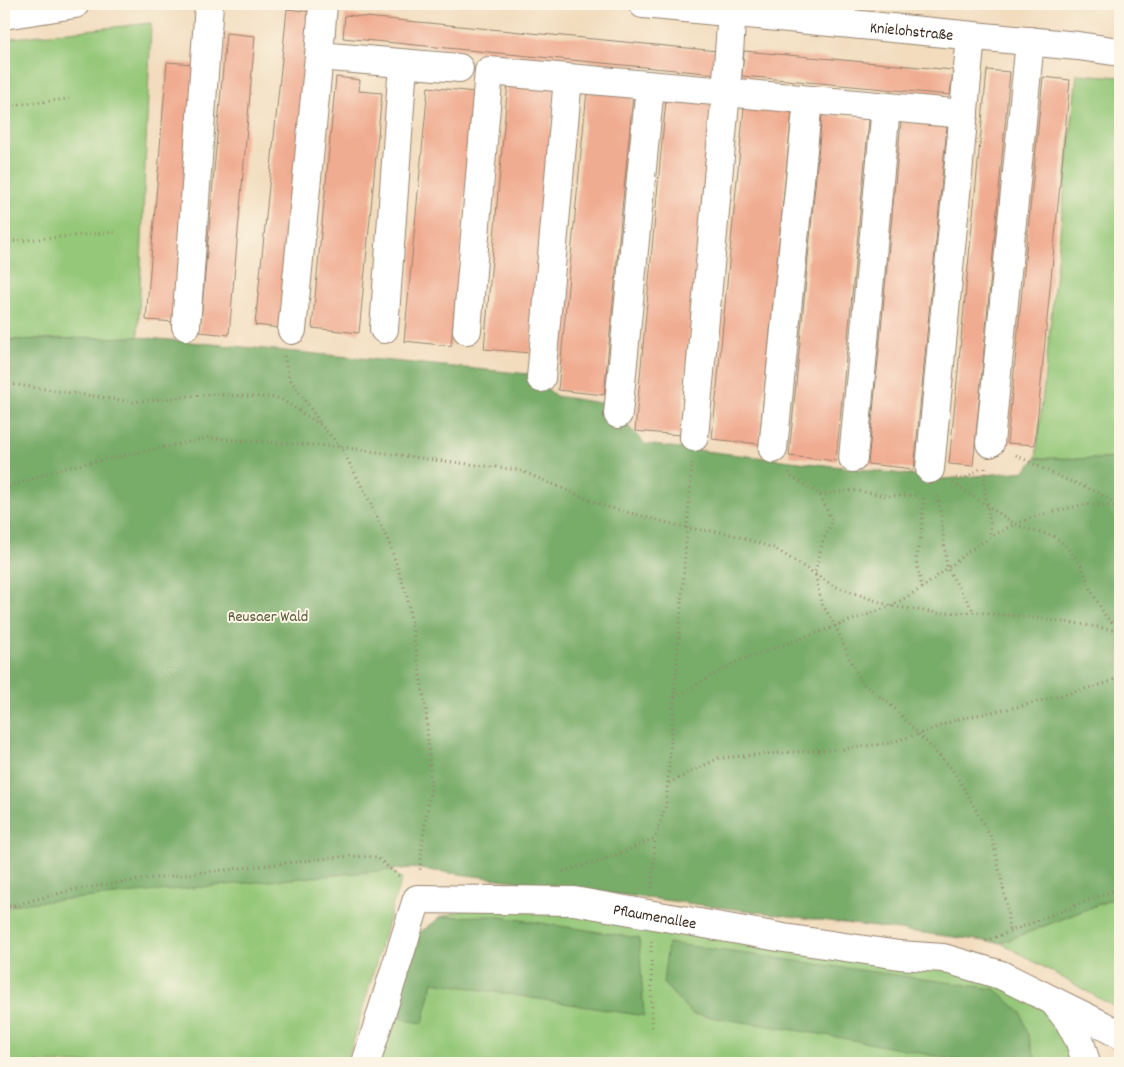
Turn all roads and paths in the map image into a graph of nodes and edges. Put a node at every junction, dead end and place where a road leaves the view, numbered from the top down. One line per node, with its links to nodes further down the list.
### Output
1 (75, 4): 6 (street)
2 (209, 4): 23 (street)
3 (324, 4): 10 (street)
4 (643, 4): 5 (street, Knielohstraße)
5 (743, 10): 7 (street, Knielohstraße); 15 (street)
6 (4, 15)
7 (971, 36): 8 (street, Knielohstraße); 20 (street)
8 (1030, 41): 9 (street, Knielohstraße); 32 (street)
9 (1120, 52)
10 (319, 56): 11 (street); 25 (street)
11 (403, 64): 12 (street); 24 (street)
12 (458, 68)
13 (568, 78): 14 (street); 26 (street); 27 (street)
14 (650, 86): 15 (street); 29 (street)
15 (726, 92): 17 (street); 31 (street)
16 (69, 99): 18 (path)
17 (808, 100): 19 (street); 34 (street)
18 (4, 106)
19 (886, 107): 20 (street); 35 (street)
20 (964, 114): 36 (street)
21 (116, 232): 22 (path)
22 (4, 242)
23 (186, 326)
24 (384, 329)
25 (292, 330): 30 (path)
26 (467, 330)
27 (541, 378)
28 (4, 383): 30 (path)
29 (618, 414)
30 (321, 425): 33 (path)
31 (694, 437): 42 (path)
32 (990, 443): 40 (path)
33 (341, 447): 37 (path); 42 (path); 57 (path)
34 (773, 449): 38 (path)
35 (853, 458)
36 (937, 473): 39 (path); 39 (path); 44 (path)
37 (4, 489)
38 (820, 495): 45 (path); 46 (path)
39 (987, 505): 41 (path); 43 (path)
40 (1120, 507): 41 (path)
41 (1015, 524): 43 (path); 50 (path)
42 (688, 528): 45 (path); 52 (path)
43 (990, 538): 44 (path)
44 (947, 568): 46 (path); 48 (path)
45 (815, 573): 47 (path); 49 (path)
46 (922, 588): 47 (path)
47 (891, 606): 48 (path); 49 (path)
48 (974, 612): 50 (path)
49 (836, 627): 52 (path); 53 (path)
50 (1120, 630)
51 (1120, 676): 53 (path)
52 (675, 698): 54 (path)
53 (918, 734): 54 (path); 59 (path)
54 (668, 783): 55 (path)
55 (560, 872)
56 (1120, 888): 59 (path)
57 (418, 899): 58 (path); 61 (street, Pflaumenallee); 63 (street)
58 (4, 908)
59 (1009, 932): 60 (path)
60 (984, 942)
61 (1054, 1002): 62 (street, Pflaumenallee); 64 (street, Pflaumenallee)
62 (1120, 1035)
63 (366, 1063)
64 (1086, 1063)

